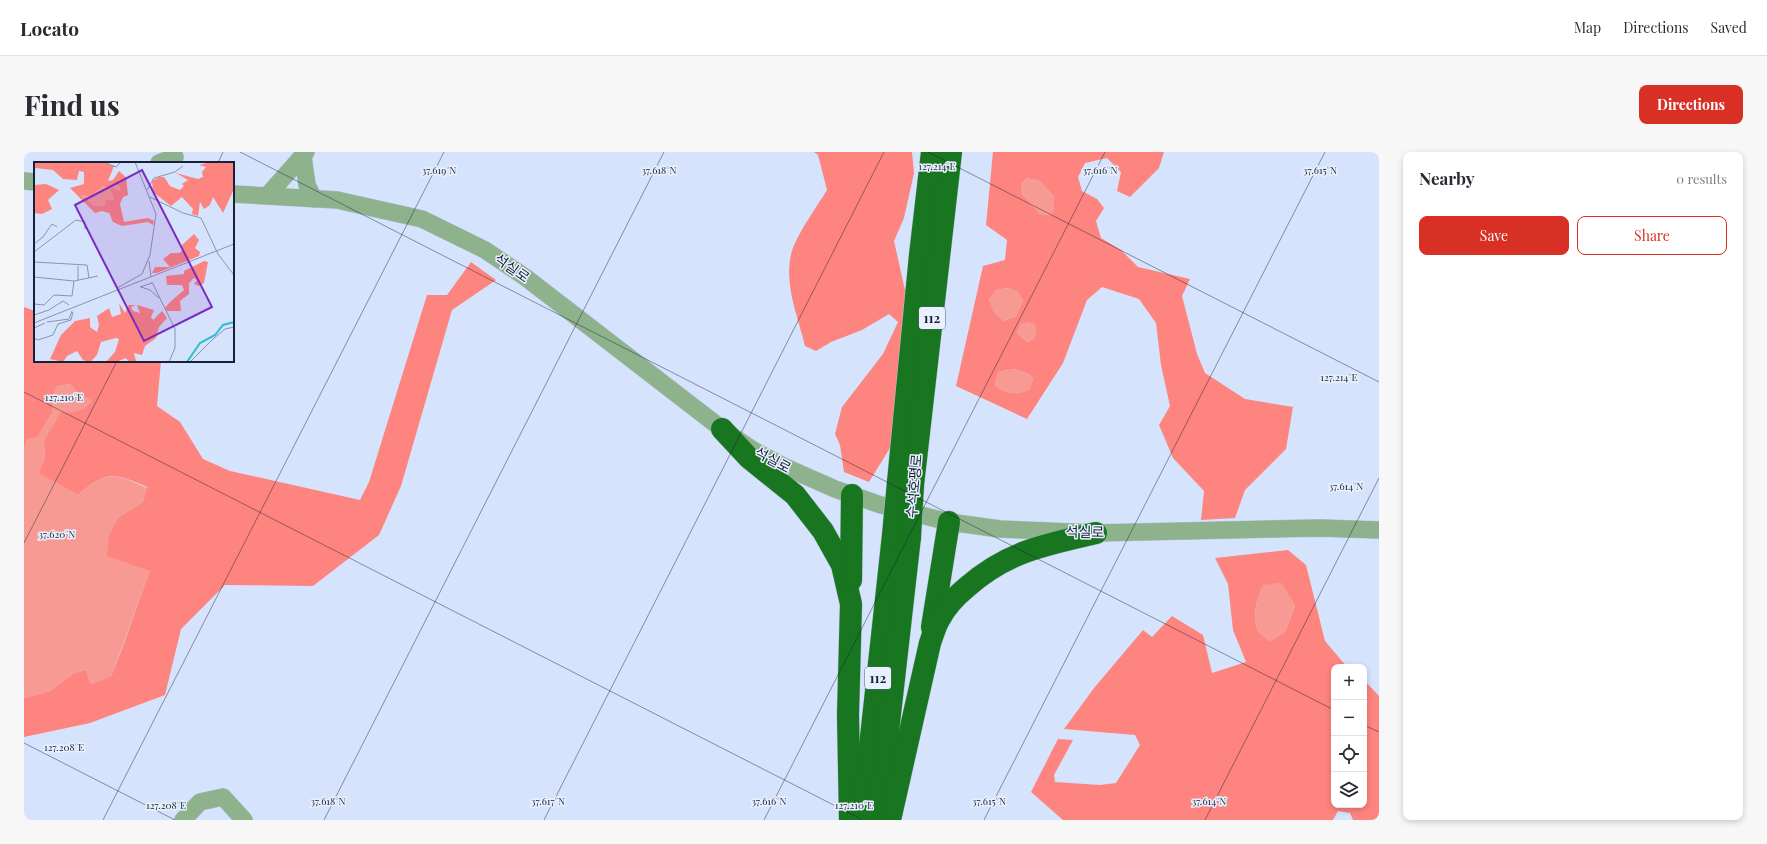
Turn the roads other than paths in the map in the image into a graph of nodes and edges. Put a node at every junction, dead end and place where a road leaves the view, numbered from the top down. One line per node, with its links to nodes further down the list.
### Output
1 (932, 152): 12 (highway, 수석호평로 / 112)
2 (951, 152): 12 (highway, 수석호평로 / 112)
3 (304, 154): 9 (street); 10 (street)
4 (175, 157): 5 (street)
5 (162, 162)
6 (24, 181): 7 (street)
7 (34, 182)
8 (234, 194): 9 (street, 석실로)
9 (267, 196): 10 (street, 석실로)
10 (314, 199): 11 (street, 석실로)
11 (722, 429): 13 (street, 석실로); 18 (highway)
12 (906, 483): 17 (highway, 수석호평로 / 112, bridge)
13 (852, 495): 14 (street, 석실로); 18 (highway)
14 (948, 522): 16 (street, 석실로); 19 (highway)
15 (1379, 530): 16 (street, 석실로)
16 (1096, 533): 19 (highway)
17 (901, 536): 23 (highway, 수석호평로 / 112); 24 (highway, 수석호평로 / 112)
18 (851, 604): 22 (highway)
19 (930, 642): 25 (highway)
20 (183, 820): 21 (street)
21 (244, 820)
22 (850, 820)
23 (862, 820)
24 (878, 820)
25 (890, 820)

